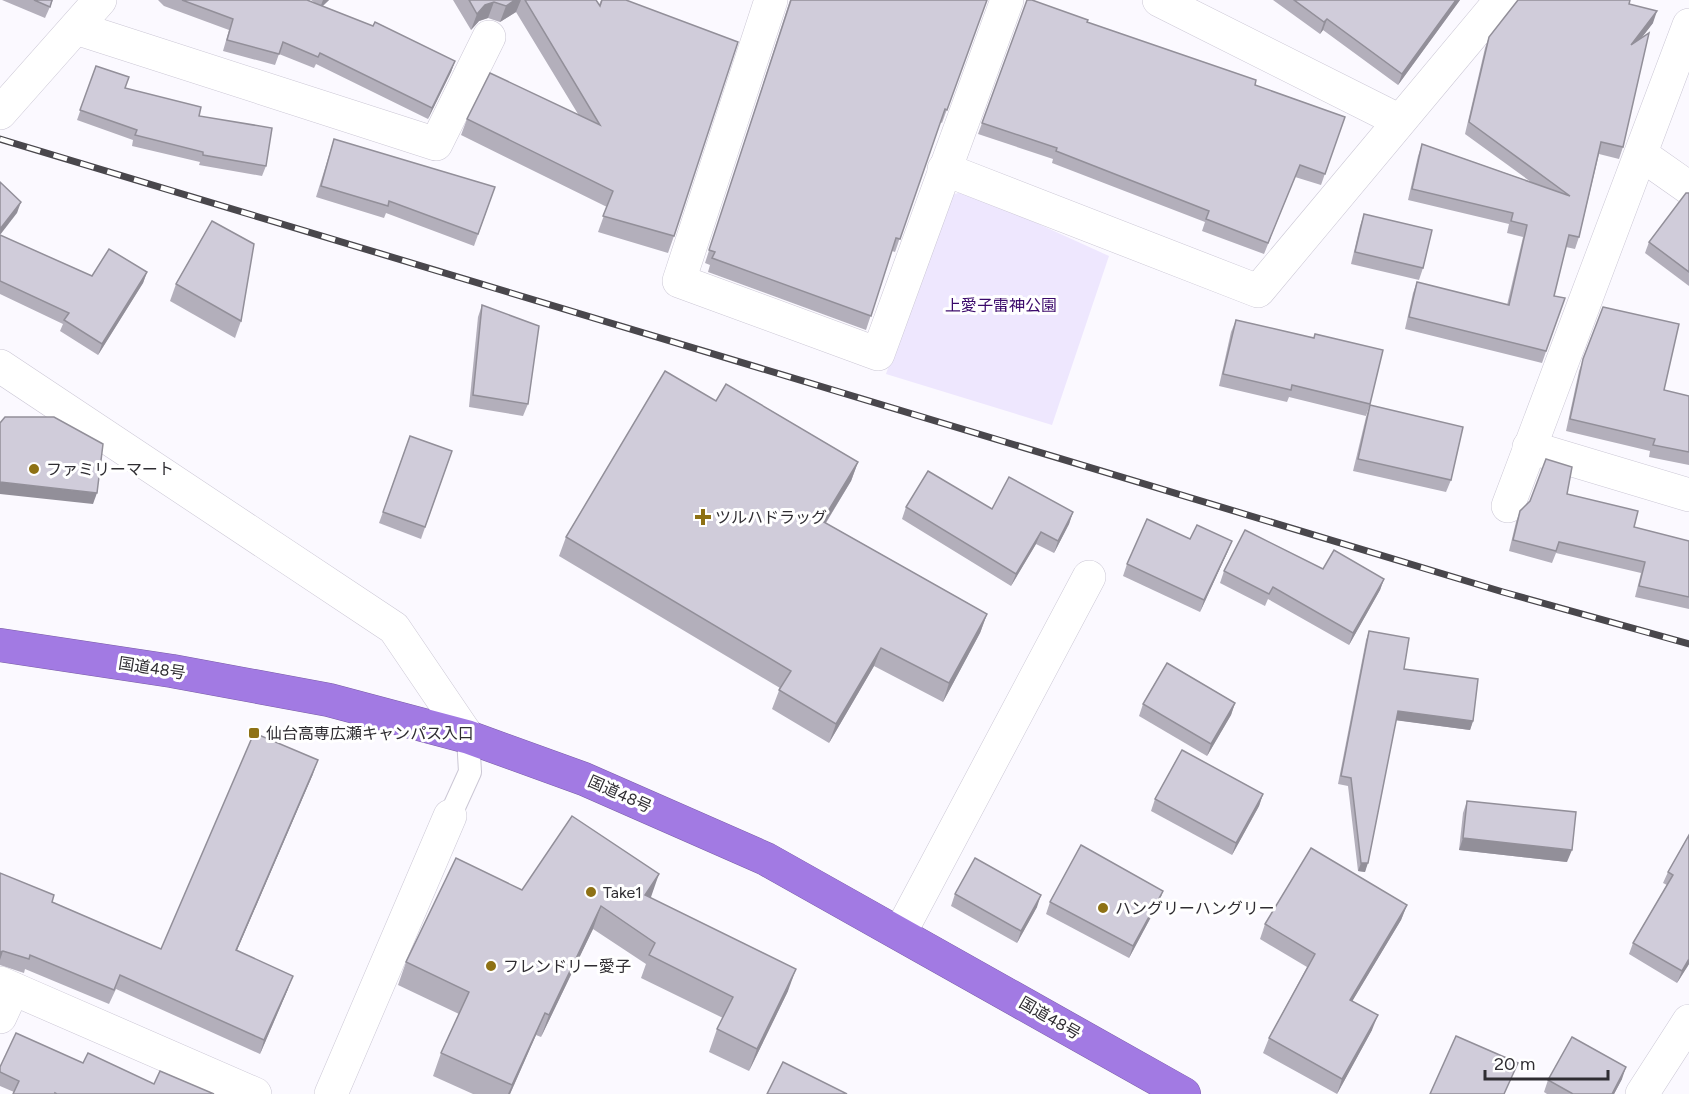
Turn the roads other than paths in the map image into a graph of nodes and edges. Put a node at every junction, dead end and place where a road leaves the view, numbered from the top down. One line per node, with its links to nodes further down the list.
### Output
1 (100, 0): 8 (street)
2 (771, 0): 13 (street)
3 (1007, 0): 13 (street)
4 (1159, 0): 6 (street)
5 (1501, 0): 11 (street)
6 (1210, 11): 11 (street)
7 (1689, 25): 12 (street)
8 (76, 28): 9 (street); 10 (street)
9 (489, 37)
10 (0, 113)
11 (1398, 120): 13 (street)
12 (1642, 155): 14 (street); 16 (street)
13 (945, 169)
14 (1689, 188)
15 (0, 366): 21 (street)
16 (1529, 447): 17 (street); 18 (street)
17 (1689, 495)
18 (1508, 506)
19 (1089, 577): 23 (street)
20 (0, 645): 21 (highway, 国道48号)
21 (468, 737): 22 (lane); 23 (highway, 国道48号)
22 (450, 816): 27 (street)
23 (900, 933): 28 (highway, 国道48号)
24 (4, 996): 26 (street)
25 (1689, 1021): 29 (street)
26 (255, 1094)
27 (332, 1094)
28 (1184, 1094)
29 (1642, 1094)

